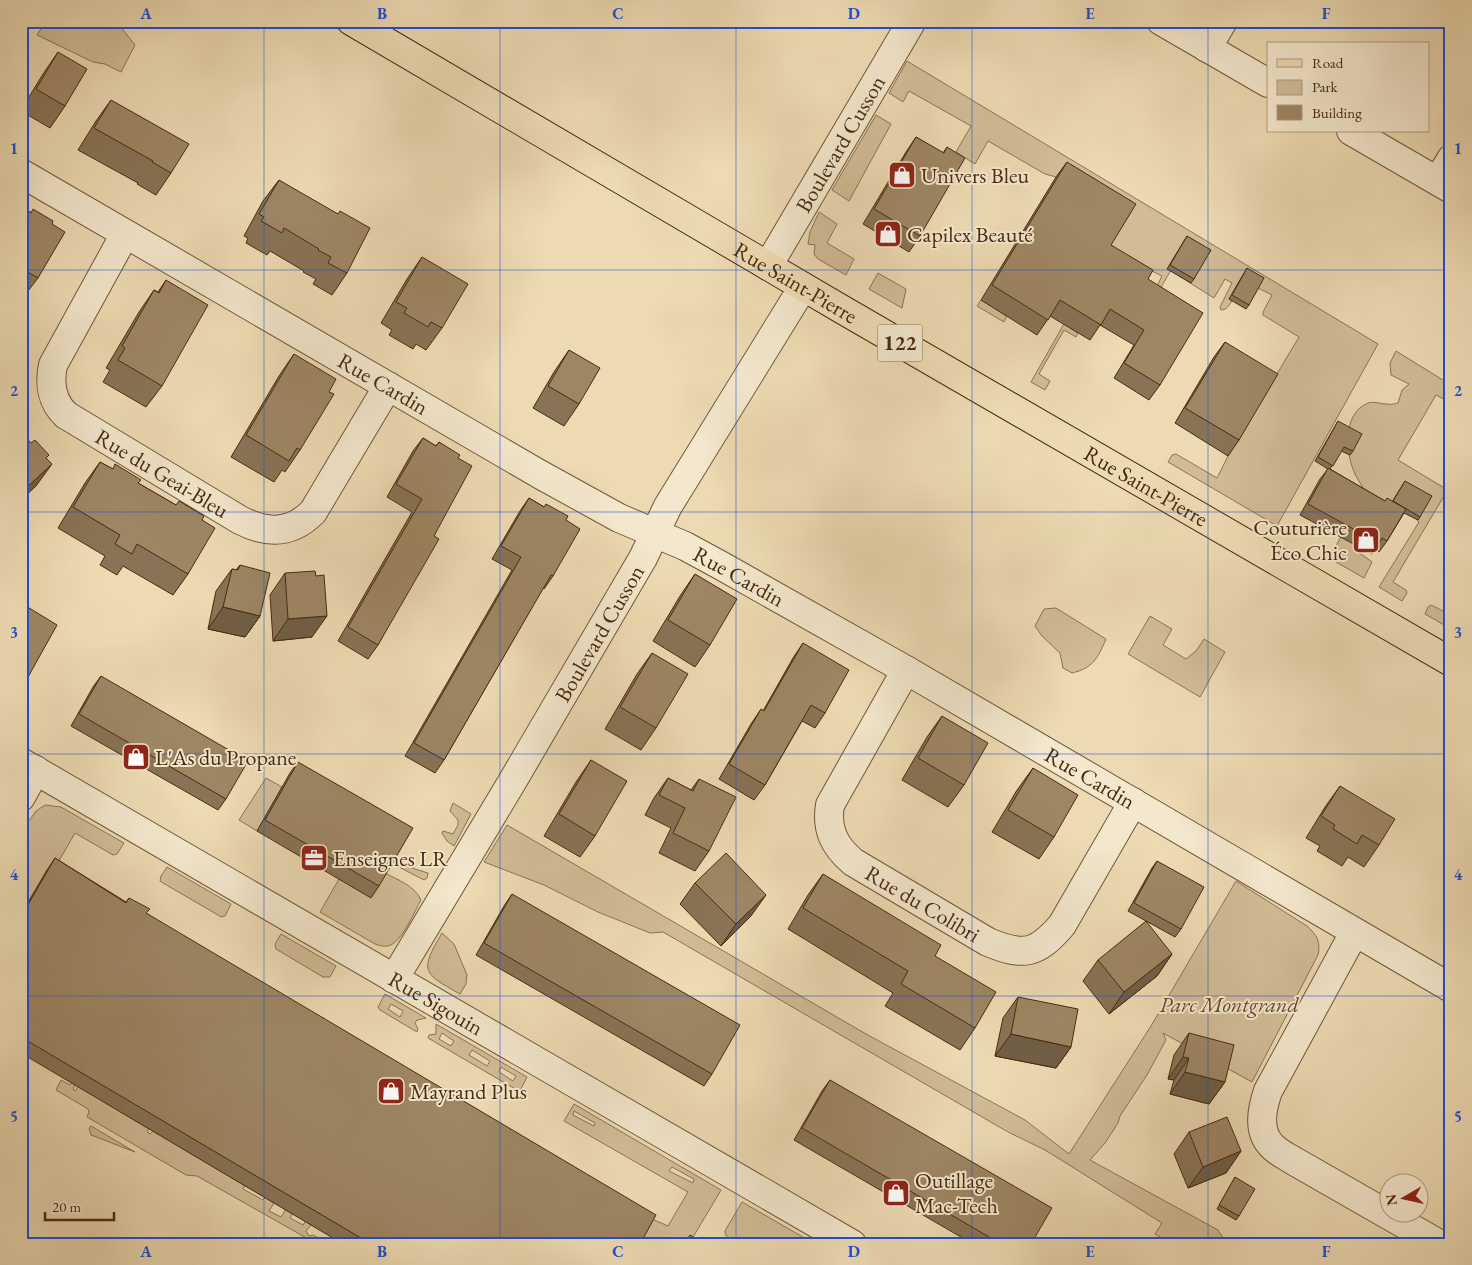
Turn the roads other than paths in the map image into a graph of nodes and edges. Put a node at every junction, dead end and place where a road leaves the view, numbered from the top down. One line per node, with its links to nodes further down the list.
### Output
1 (351, 21): 11 (main road, Rue Saint-Pierre / 122)
2 (912, 21): 11 (street, Boulevard Cusson)
3 (1161, 21): 5 (street)
4 (1223, 21): 5 (street)
5 (1207, 48): 6 (street)
6 (1267, 82)
7 (1353, 132): 9 (street)
8 (21, 173): 10 (street, Rue Cardin)
9 (1446, 177)
10 (125, 234): 13 (street, Rue Cardin); 13 (street, Rue du Geai-Bleu)
11 (768, 266): 12 (main road, Rue Saint-Pierre / 122)
12 (803, 287): 14 (street, Boulevard Cusson); 15 (main road, Rue Saint-Pierre / 122)
13 (388, 386): 14 (street, Rue Cardin)
14 (655, 533): 16 (street, Rue Cardin); 21 (street, Boulevard Cusson)
15 (1451, 662)
16 (906, 670): 19 (street, Rue Cardin); 19 (street, Rue du Colibri)
17 (29, 766): 18 (street); 21 (street, Rue Sigouin)
18 (21, 798)
19 (1133, 802): 20 (street, Rue Cardin)
20 (1354, 932): 22 (street, Rue Cardin); 24 (street)
21 (394, 979): 23 (street, Rue Sigouin)
22 (1451, 988)
23 (852, 1244)
24 (1438, 1244)

